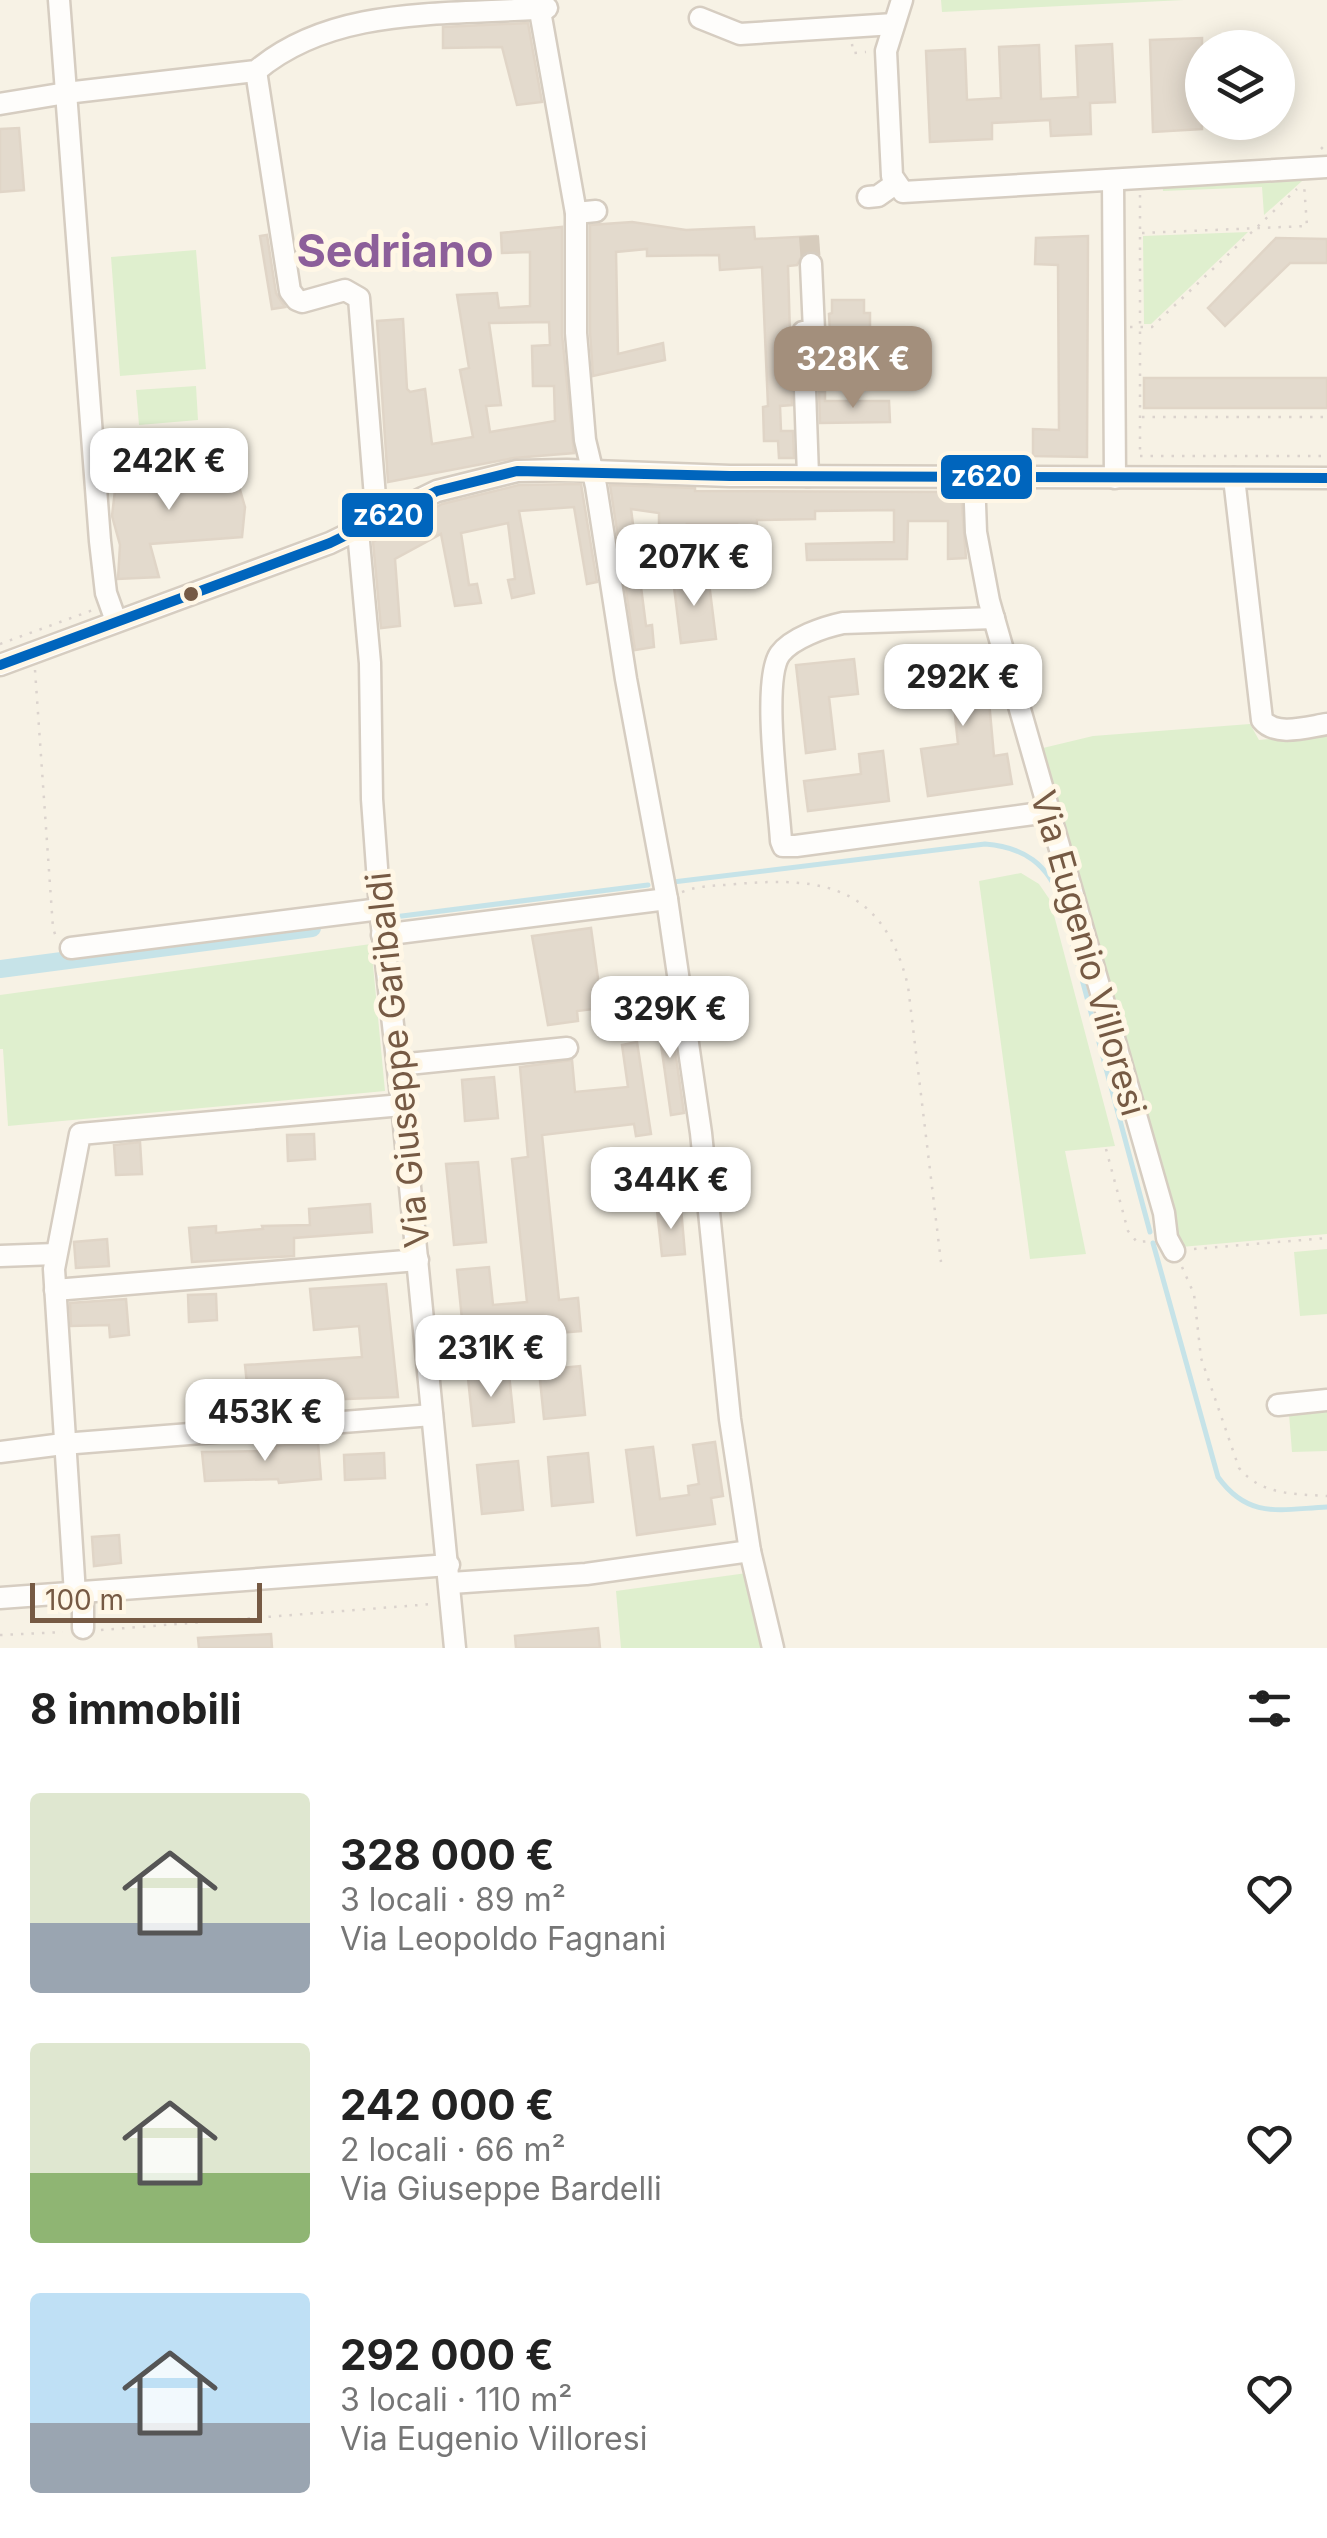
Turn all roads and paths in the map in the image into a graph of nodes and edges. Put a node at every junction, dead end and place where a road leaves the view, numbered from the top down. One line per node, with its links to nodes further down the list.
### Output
1 (59, 0): 8 (street)
2 (902, 0): 6 (street)
3 (541, 6): 4 (street); 26 (street)
4 (398, 8): 7 (street)
5 (700, 18): 6 (street)
6 (894, 24): 12 (street)
7 (256, 71): 8 (street); 33 (street, Via Giuseppe Garibaldi)
8 (66, 92): 9 (street); 35 (street)
9 (0, 104)
10 (1327, 168): 11 (street)
11 (1140, 178): 13 (street); 16 (path)
12 (893, 180): 13 (street); 14 (street)
13 (1113, 180): 19 (street)
14 (868, 198)
15 (1254, 230): 15 (path); 16 (path); 18 (path)
16 (1140, 233): 18 (path)
17 (811, 264): 20 (street)
18 (1140, 327): 19 (path); 22 (path)
19 (1114, 328): 29 (street)
20 (814, 331): 21 (street); 27 (street)
21 (820, 372)
22 (1140, 417): 23 (path); 24 (path)
23 (1327, 418)
24 (1140, 456): 25 (path); 30 (path)
25 (1327, 456)
26 (591, 472): 27 (street); 33 (street); 40 (street)
27 (808, 476): 28 (street)
28 (974, 478): 29 (street); 34 (street, Via Eugenio Villoresi)
29 (1115, 478): 30 (street)
30 (1140, 478): 31 (street)
31 (1234, 478): 32 (street); 38 (street)
32 (1327, 478)
33 (367, 526): 35 (street); 41 (street, Via Giuseppe Garibaldi)
34 (994, 618): 39 (street, Via Eugenio Villoresi); 39 (street)
35 (116, 622): 36 (street)
36 (34, 653): 37 (street); 43 (path)
37 (0, 666)
38 (1327, 724)
39 (1048, 812): 49 (street, Via Eugenio Villoresi)
40 (667, 899): 42 (street); 53 (path); 61 (street)
41 (380, 909): 42 (street, Via Giuseppe Garibaldi); 43 (street)
42 (382, 934): 45 (street, Via Giuseppe Garibaldi)
43 (71, 948)
44 (567, 1048): 45 (street)
45 (398, 1065): 46 (street, Via Giuseppe Garibaldi)
46 (402, 1104): 50 (street); 52 (street, Via Giuseppe Garibaldi)
47 (1106, 1150): 49 (path)
48 (1327, 1238): 49 (path)
49 (1170, 1244): 60 (path)
50 (56, 1254): 51 (street); 54 (street)
51 (0, 1256)
52 (418, 1260): 54 (street); 57 (street, Via Giuseppe Garibaldi)
53 (941, 1262)
54 (55, 1290): 58 (street)
55 (1327, 1400): 56 (street)
56 (1278, 1405)
57 (432, 1415): 58 (street); 62 (street, Via Giuseppe Garibaldi)
58 (63, 1444): 59 (street); 63 (street)
59 (0, 1452)
60 (1327, 1496)
61 (750, 1552): 62 (street); 68 (street)
62 (451, 1583): 63 (street); 65 (path); 67 (street, Via Giuseppe Garibaldi)
63 (79, 1594): 64 (street); 65 (street)
64 (0, 1598)
65 (81, 1630): 66 (path)
66 (0, 1634)
67 (455, 1648)
68 (773, 1648)

